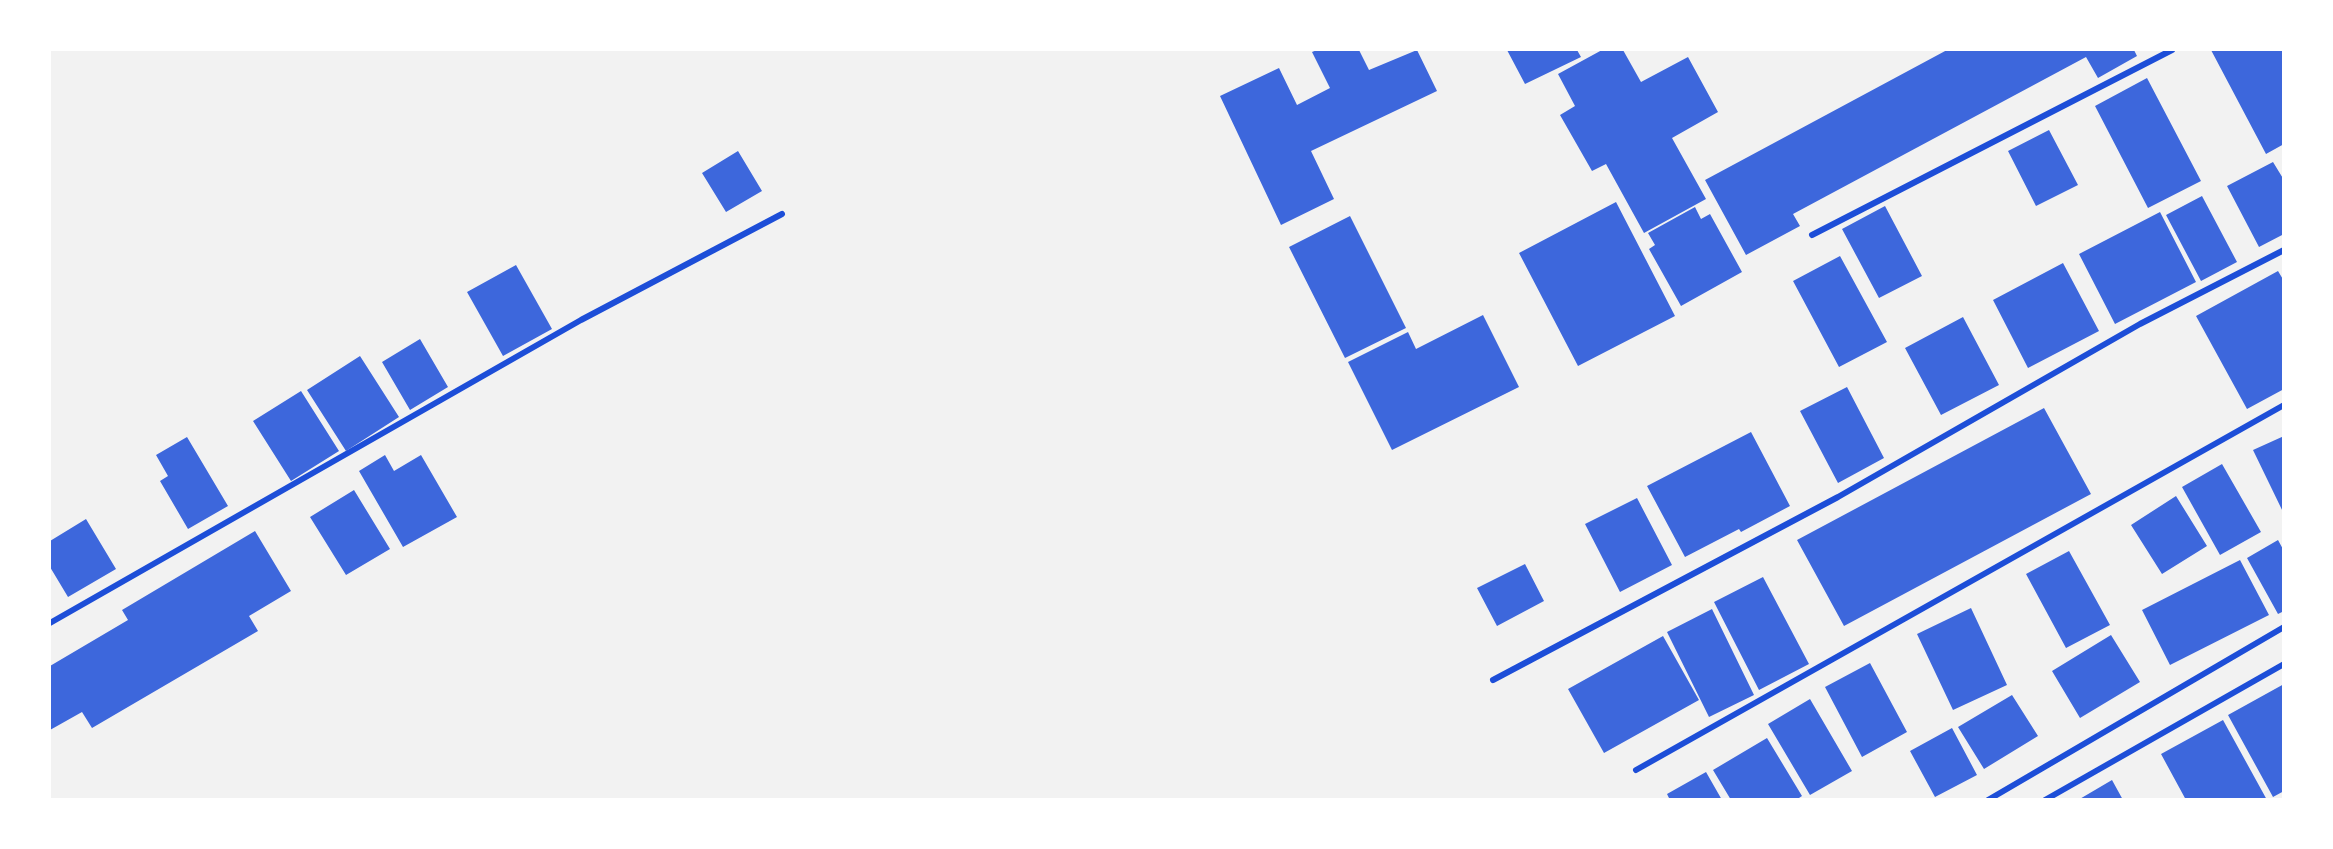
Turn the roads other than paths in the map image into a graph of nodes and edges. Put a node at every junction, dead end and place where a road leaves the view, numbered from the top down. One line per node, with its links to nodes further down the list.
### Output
1 (2172, 50): 3 (street)
2 (782, 214): 6 (street)
3 (1812, 235)
4 (2283, 250): 9 (street)
5 (2283, 405): 10 (street)
6 (50, 623)
7 (2283, 627): 11 (street)
8 (2283, 664): 12 (street)
9 (1493, 680)
10 (1636, 770)
11 (1988, 800)
12 (2045, 800)

